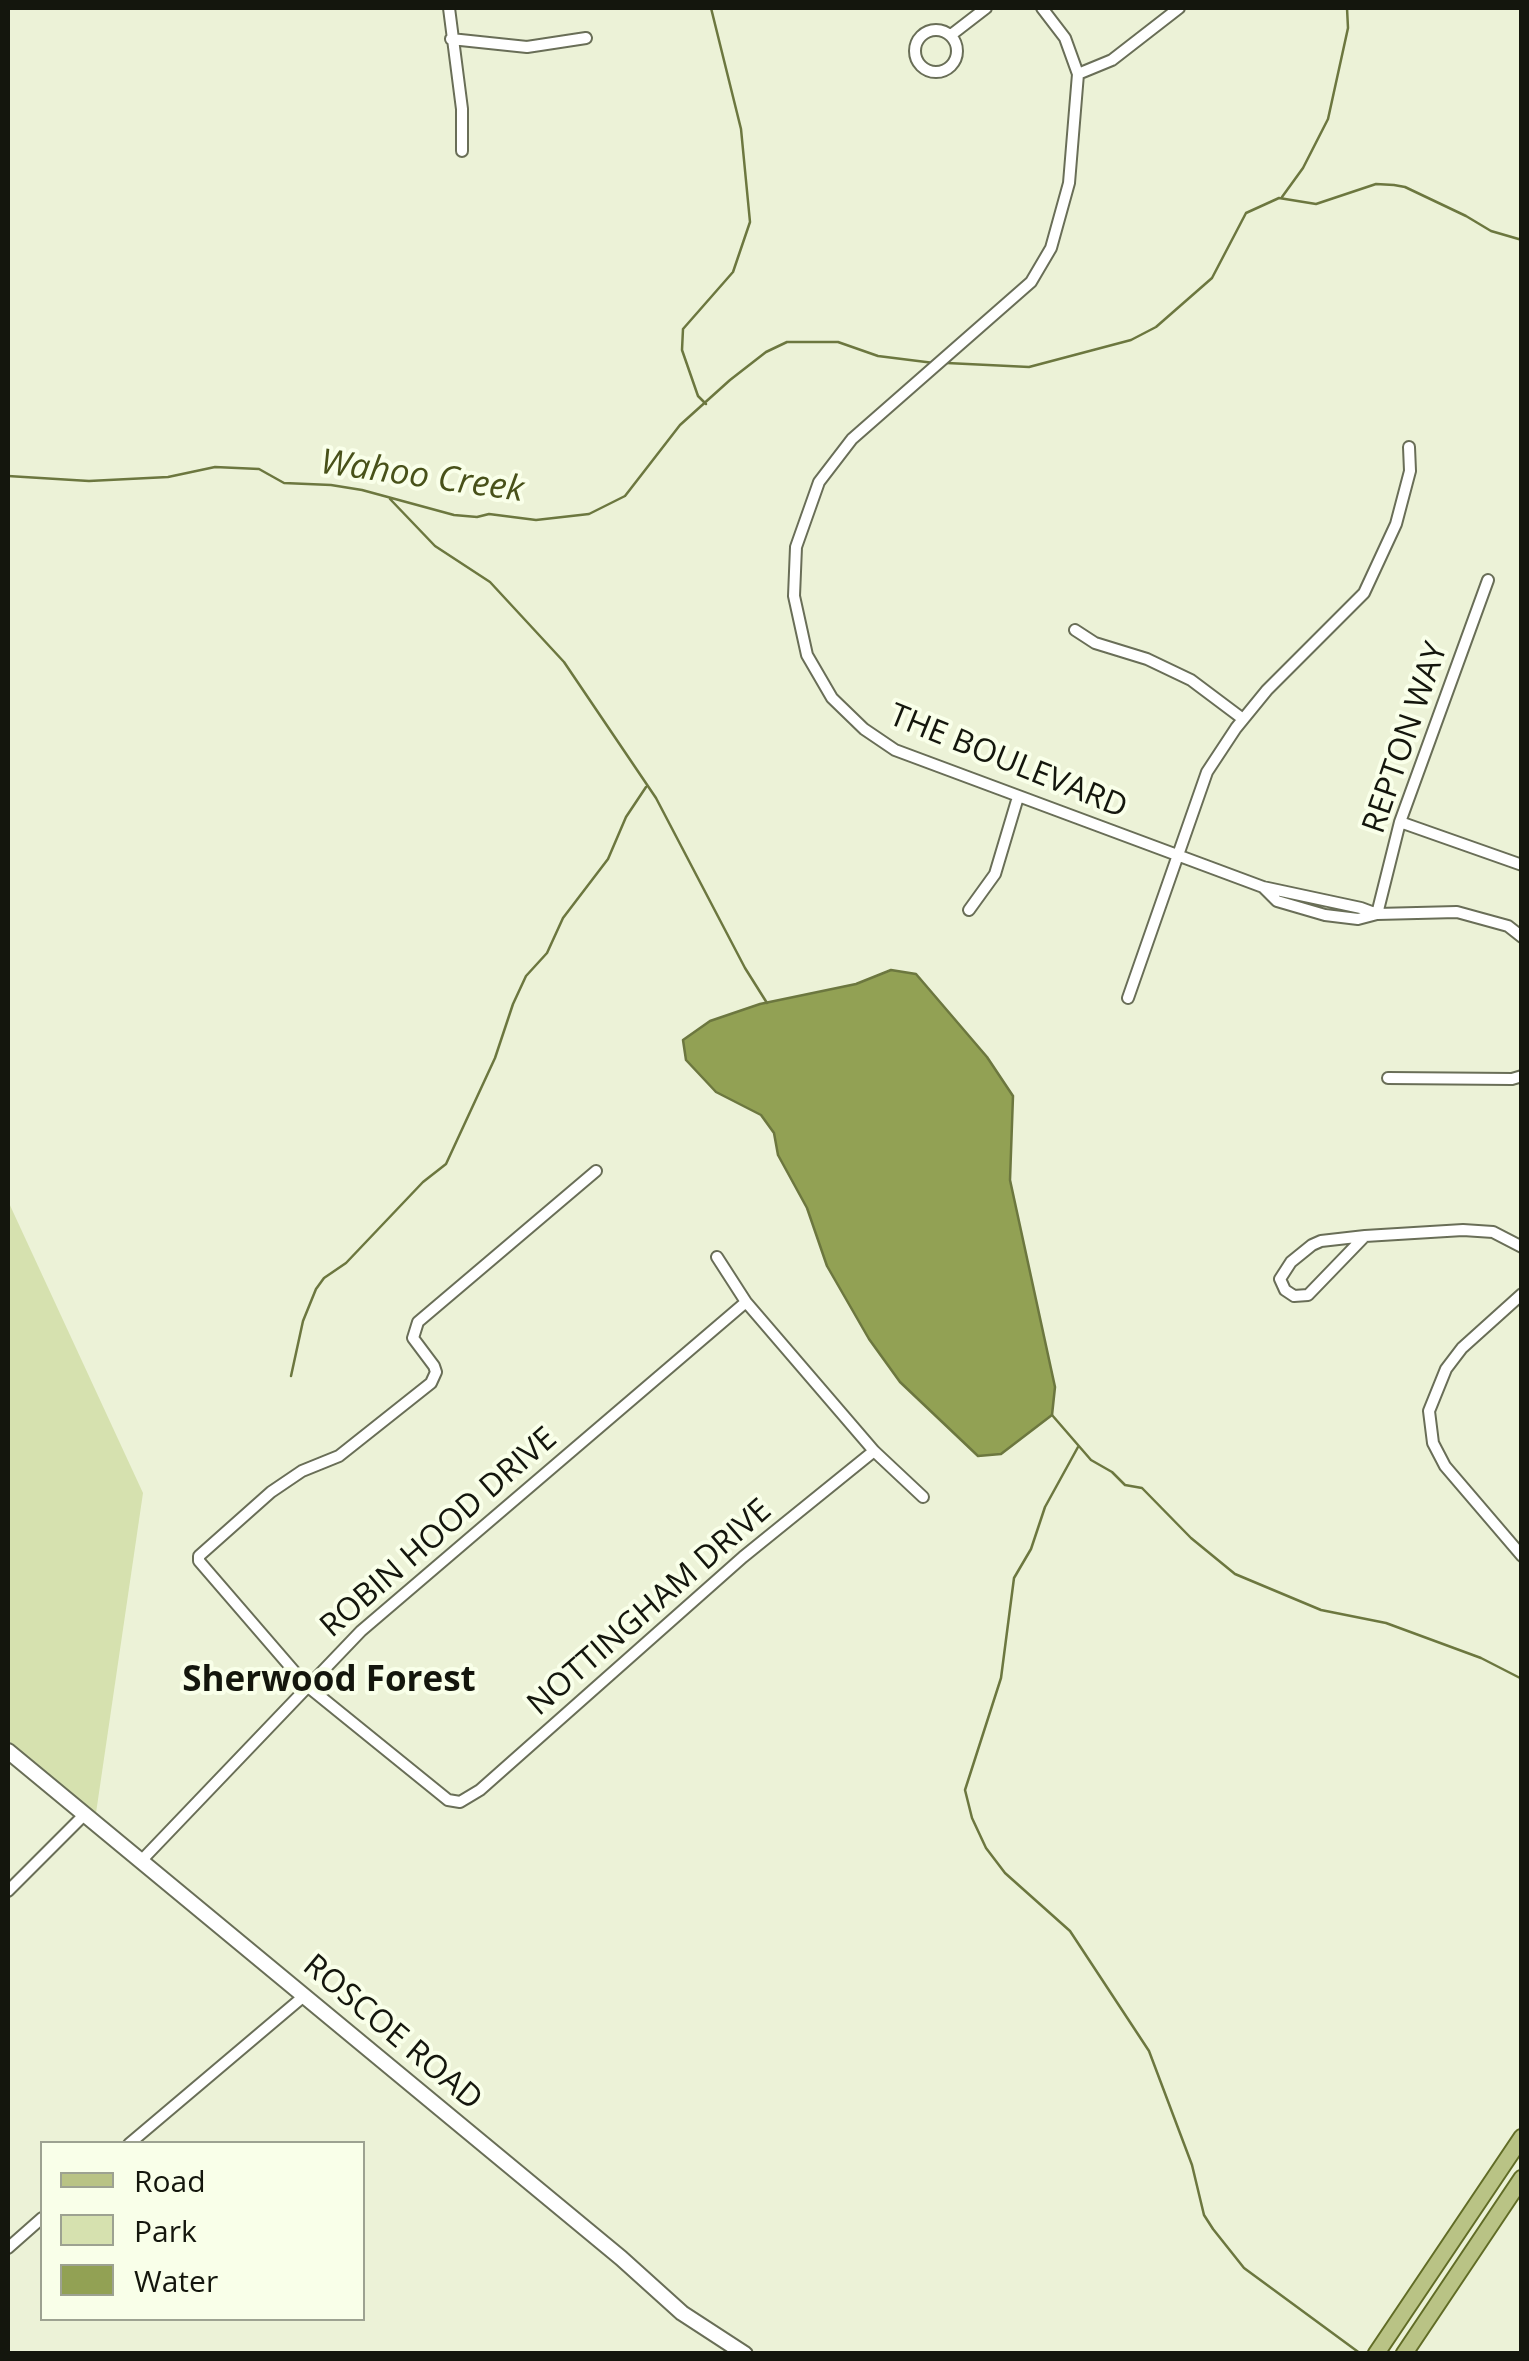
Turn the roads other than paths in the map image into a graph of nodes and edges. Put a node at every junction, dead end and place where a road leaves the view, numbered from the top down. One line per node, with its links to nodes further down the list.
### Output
1 (449, 8): 7 (street)
2 (986, 8): 5 (street)
3 (1042, 8): 8 (street, THE BOULEVARD)
4 (1179, 8): 8 (street)
5 (950, 36): 5 (street)
6 (586, 38): 7 (street)
7 (451, 39): 9 (street)
8 (1078, 74): 14 (street, THE BOULEVARD)
9 (462, 151)
10 (1409, 447): 13 (street)
11 (1488, 580): 15 (street, REPTON WAY)
12 (1075, 630): 13 (street)
13 (1243, 719): 16 (street)
14 (1018, 797): 16 (street, THE BOULEVARD); 18 (street)
15 (1400, 822): 17 (street); 19 (street, REPTON WAY)
16 (1176, 855): 19 (street, THE BOULEVARD); 21 (street)
17 (1522, 865)
18 (969, 910)
19 (1377, 914): 20 (street, THE BOULEVARD)
20 (1522, 937)
21 (1128, 998)
22 (1522, 1076): 23 (street)
23 (1388, 1078)
24 (596, 1171): 33 (street)
25 (1364, 1236): 25 (street); 26 (street)
26 (1522, 1247)
27 (717, 1257): 29 (street)
28 (1522, 1294): 32 (street)
29 (746, 1302): 30 (street); 33 (street, ROBIN HOOD DRIVE)
30 (874, 1451): 31 (street); 33 (street, NOTTINGHAM DRIVE)
31 (922, 1497)
32 (1522, 1556)
33 (306, 1686): 36 (street, ROBIN HOOD DRIVE)
34 (8, 1750): 35 (main road, ROSCOE ROAD)
35 (82, 1816): 36 (main road, ROSCOE ROAD); 37 (street)
36 (140, 1862): 38 (main road, ROSCOE ROAD)
37 (8, 1891)
38 (304, 1996): 40 (street); 44 (main road, ROSCOE ROAD)
39 (1522, 2137): 45 (main road)
40 (133, 2141)
41 (1522, 2178): 46 (main road)
42 (40, 2220): 43 (street)
43 (8, 2248)
44 (744, 2354)
45 (1376, 2354)
46 (1404, 2354)

